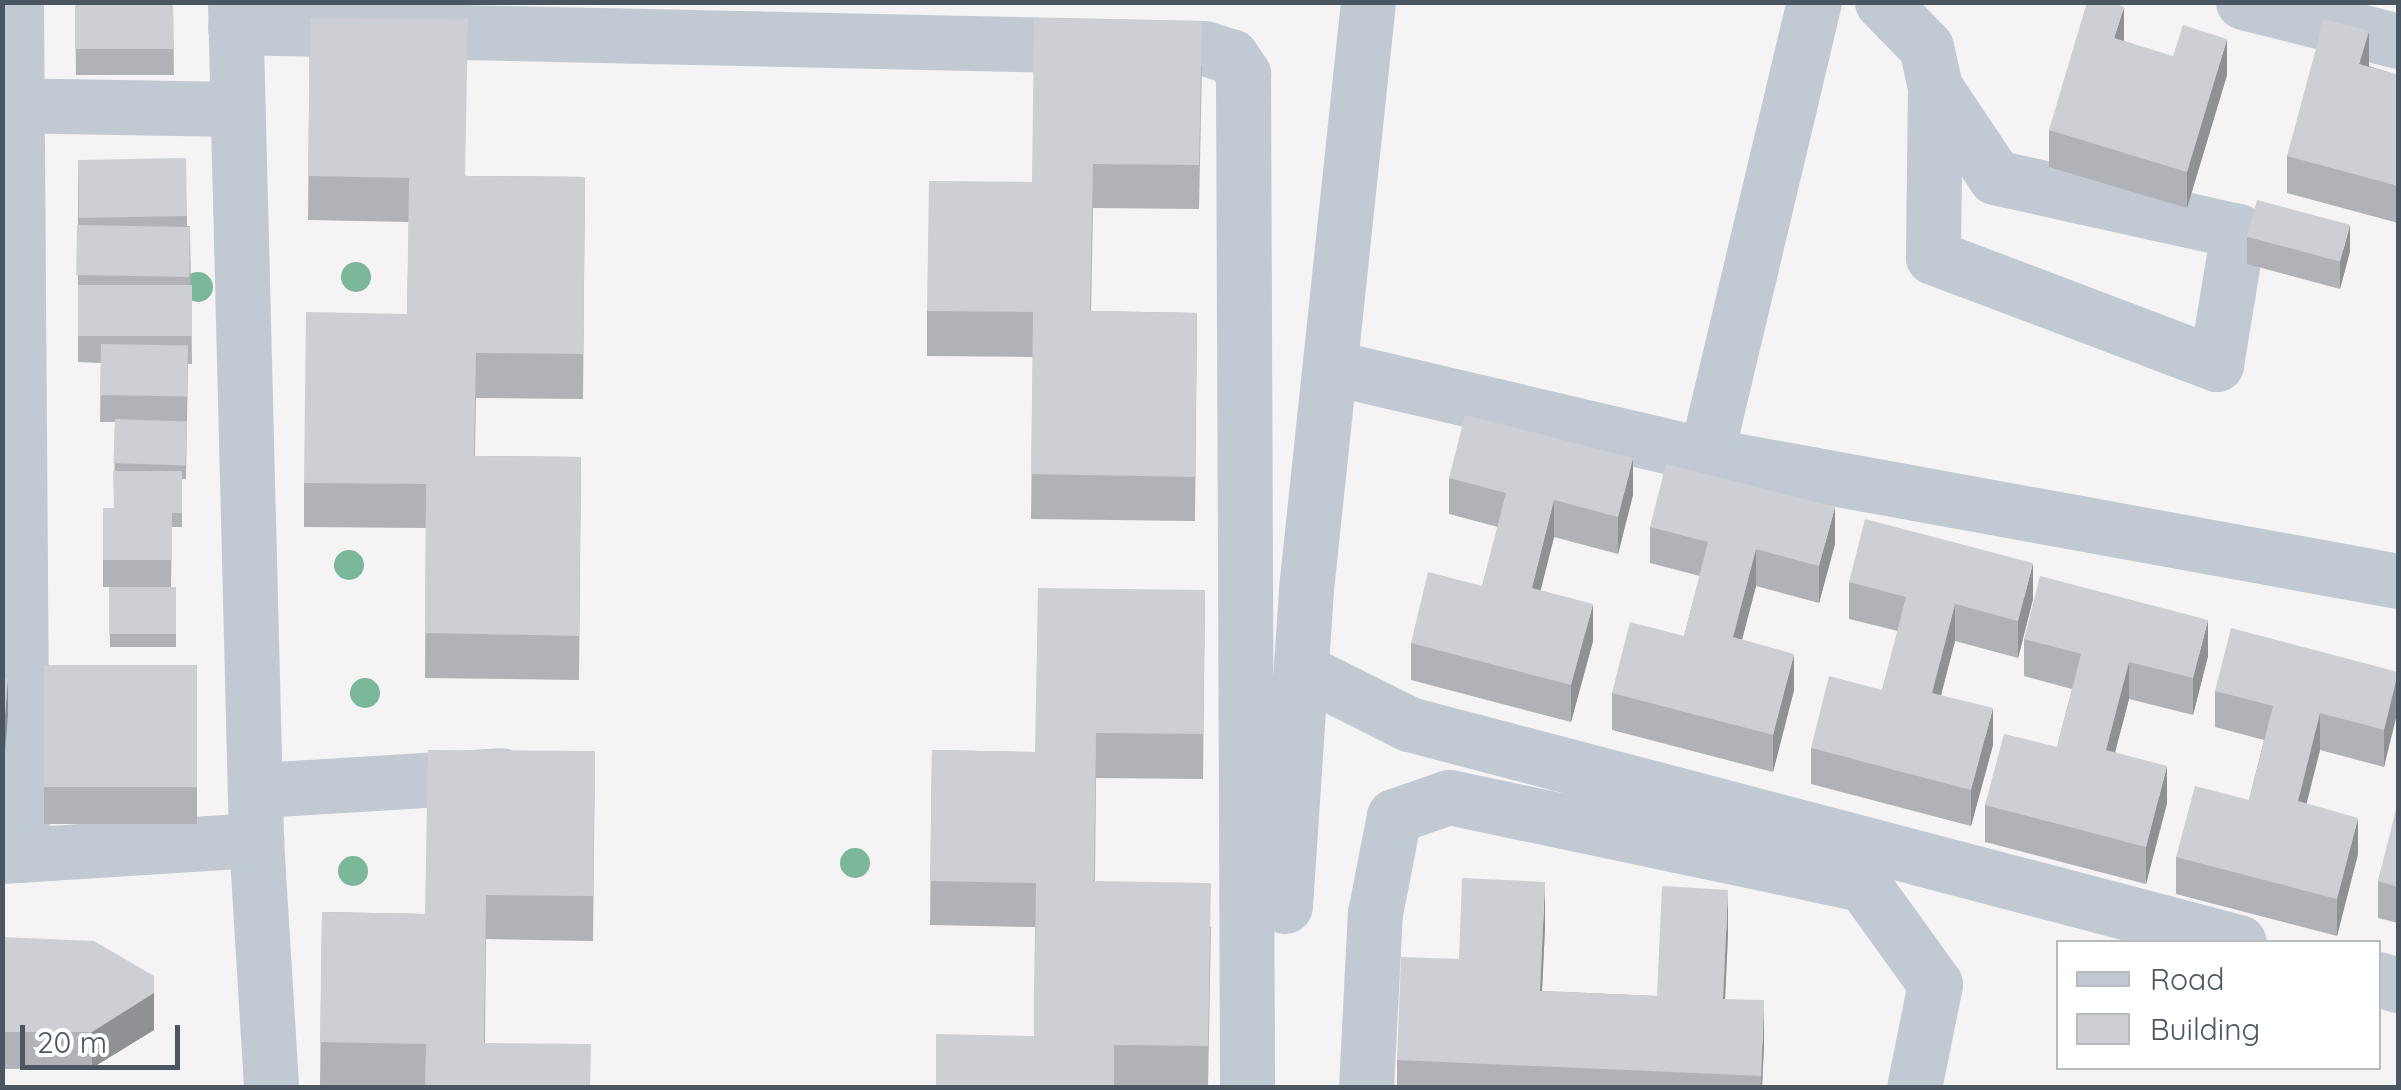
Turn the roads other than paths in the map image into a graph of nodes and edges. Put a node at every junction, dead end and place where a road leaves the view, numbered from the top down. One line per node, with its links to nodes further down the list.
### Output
1 (16, 2): 9 (street)
2 (1368, 2): 11 (street)
3 (1814, 2): 12 (street)
4 (1882, 2): 8 (street)
5 (2242, 2): 7 (street)
6 (235, 14): 10 (street); 22 (street)
7 (2398, 41)
8 (1935, 87): 8 (street)
9 (9, 106): 10 (street); 13 (street)
10 (236, 109): 17 (street)
11 (1330, 368): 12 (street); 15 (street)
12 (1706, 456): 14 (street)
13 (11, 529): 18 (street)
14 (2398, 581)
15 (1301, 670): 19 (street); 20 (street)
16 (558, 772): 17 (street)
17 (258, 815): 18 (street); 21 (street)
18 (12, 856)
19 (1285, 906)
20 (2231, 940)
21 (271, 1088)
22 (1247, 1088)
23 (1366, 1088): 24 (street)
24 (1914, 1088)

